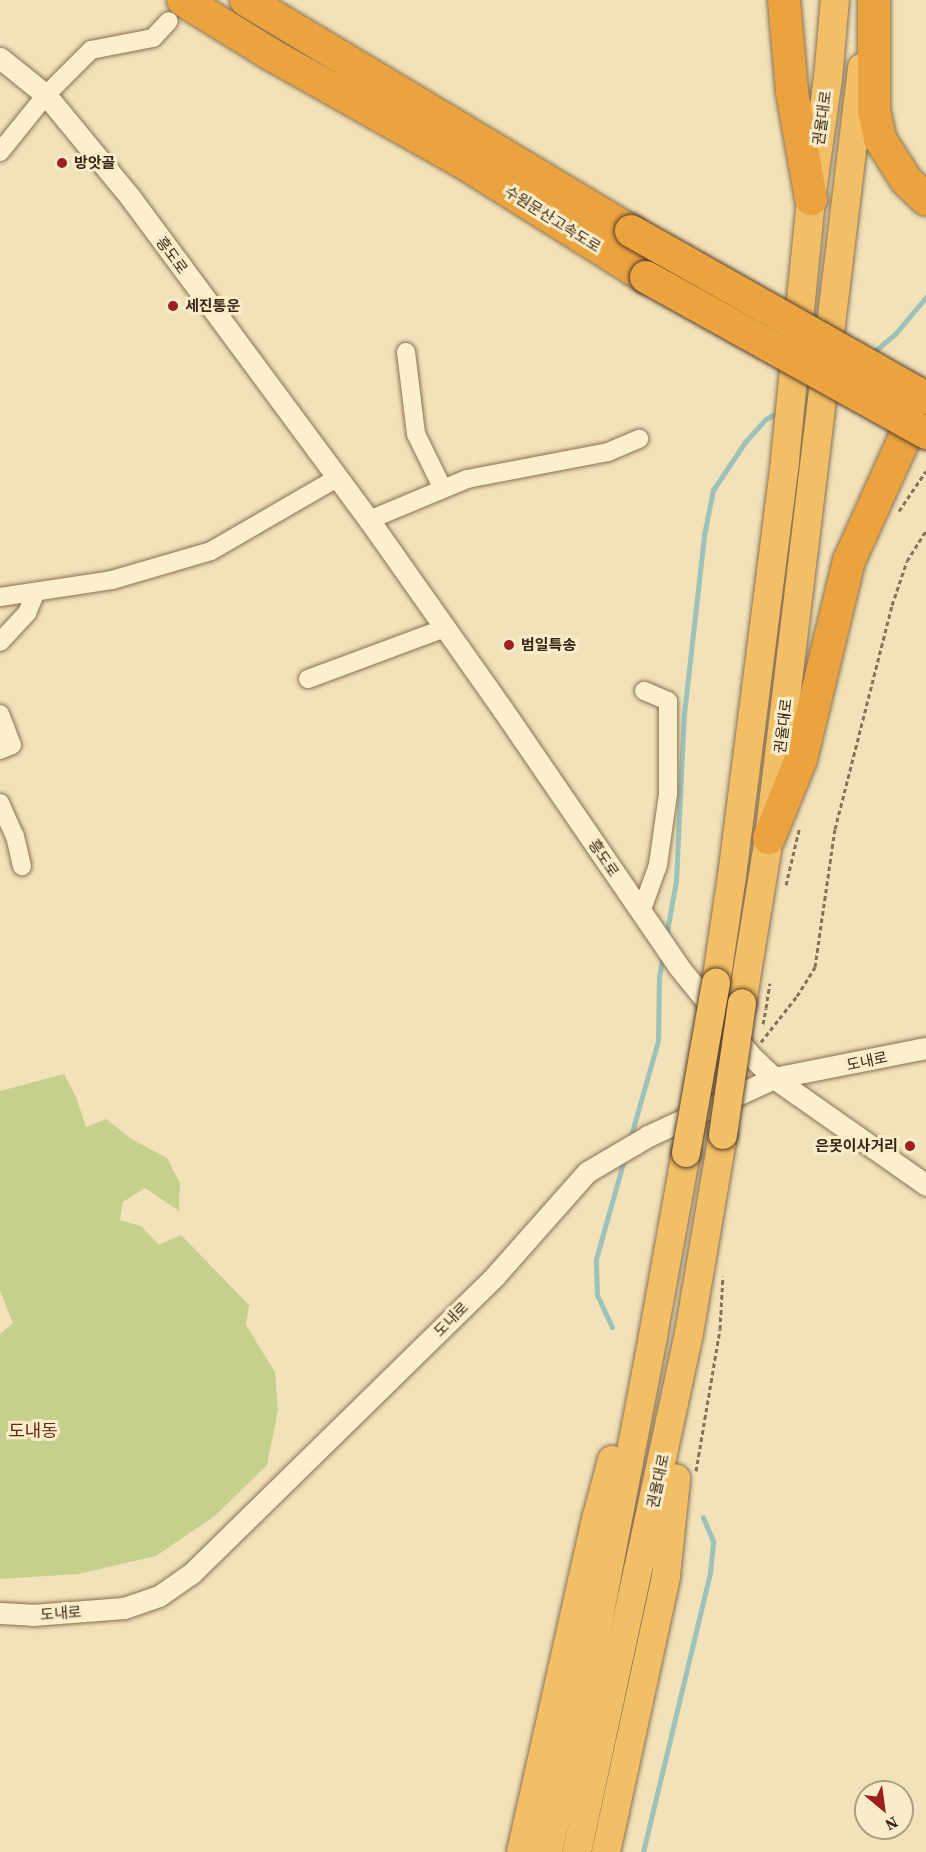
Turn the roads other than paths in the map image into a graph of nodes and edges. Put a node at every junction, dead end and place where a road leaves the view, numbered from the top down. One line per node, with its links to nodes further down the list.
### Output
1 (246, 0): 13 (highway, 수원문산고속도로)
2 (275, 0): 13 (highway)
3 (784, 0): 12 (highway)
4 (835, 0): 12 (highway, 권율대로)
5 (868, 0): 32 (highway, 권율대로, bridge)
6 (874, 0): 11 (highway)
7 (176, 10): 9 (street); 18 (highway, 수원문산고속도로, bridge)
8 (0, 58): 9 (street, 흥도로)
9 (46, 95): 10 (street); 20 (street, 흥도로)
10 (0, 152)
11 (923, 197)
12 (811, 199): 40 (highway, 권율대로, bridge)
13 (637, 222): 15 (highway); 16 (highway, 수원문산고속도로, bridge)
14 (406, 352): 21 (street)
15 (926, 377)
16 (926, 398)
17 (926, 412): 32 (highway)
18 (926, 433)
19 (639, 439): 21 (street)
20 (337, 478): 22 (street, 흥도로); 23 (street)
21 (443, 489): 22 (street)
22 (369, 520): 25 (street, 흥도로)
23 (36, 592): 24 (street); 26 (street)
24 (0, 597)
25 (446, 628): 27 (street); 34 (street, 흥도로)
26 (0, 642)
27 (308, 678)
28 (644, 690): 34 (street)
29 (0, 714): 30 (street)
30 (0, 750)
31 (0, 803): 33 (street)
32 (769, 838): 38 (highway, 권율대로, bridge)
33 (22, 866)
34 (644, 916): 36 (street, 흥도로)
35 (926, 1048): 36 (street, 도내로)
36 (774, 1078): 37 (street, 흥도로); 39 (street, 도내로)
37 (926, 1185)
38 (699, 1281): 40 (highway, 권율대로); 41 (highway)
39 (0, 1613)
40 (556, 1820): 42 (highway); 43 (highway); 44 (highway); 45 (highway); 46 (highway)
41 (606, 1851)
42 (508, 1852)
43 (522, 1852)
44 (532, 1852)
45 (548, 1852)
46 (576, 1852)

